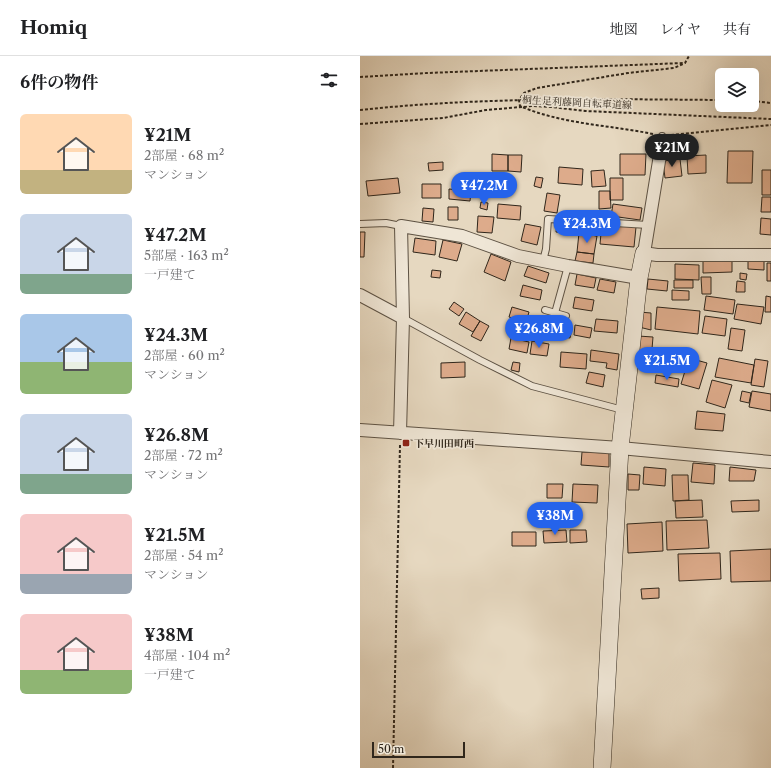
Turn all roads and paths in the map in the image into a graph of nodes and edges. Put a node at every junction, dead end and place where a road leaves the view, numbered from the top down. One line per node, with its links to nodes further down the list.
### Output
1 (689, 56): 2 (path)
2 (684, 63): 3 (path); 4 (path)
3 (360, 76)
4 (519, 100): 5 (path); 8 (path); 9 (path)
5 (715, 100)
6 (759, 102): 7 (path)
7 (771, 103)
8 (520, 106): 10 (path, 桐生足利藤岡自転車道線); 11 (path, 桐生足利藤岡自転車道線); 13 (path)
9 (360, 110)
10 (771, 119)
11 (360, 124)
12 (771, 125): 13 (path)
13 (662, 136): 14 (lane)
14 (660, 149): 16 (street)
15 (360, 224): 17 (lane)
16 (648, 225): 18 (street); 20 (lane)
17 (401, 226): 20 (street); 27 (street)
18 (644, 253): 19 (street); 22 (street)
19 (771, 255)
20 (543, 261): 21 (street)
21 (568, 266): 22 (street); 25 (lane)
22 (640, 278): 28 (street)
23 (360, 295): 27 (street)
24 (544, 310): 25 (lane)
25 (555, 313): 26 (lane)
26 (566, 316)
27 (402, 318): 28 (lane); 30 (street)
28 (625, 411): 31 (street)
29 (360, 430): 30 (street)
30 (400, 433): 31 (street); 33 (path)
31 (620, 448): 32 (street); 34 (street)
32 (771, 462)
33 (392, 768)
34 (602, 768)

